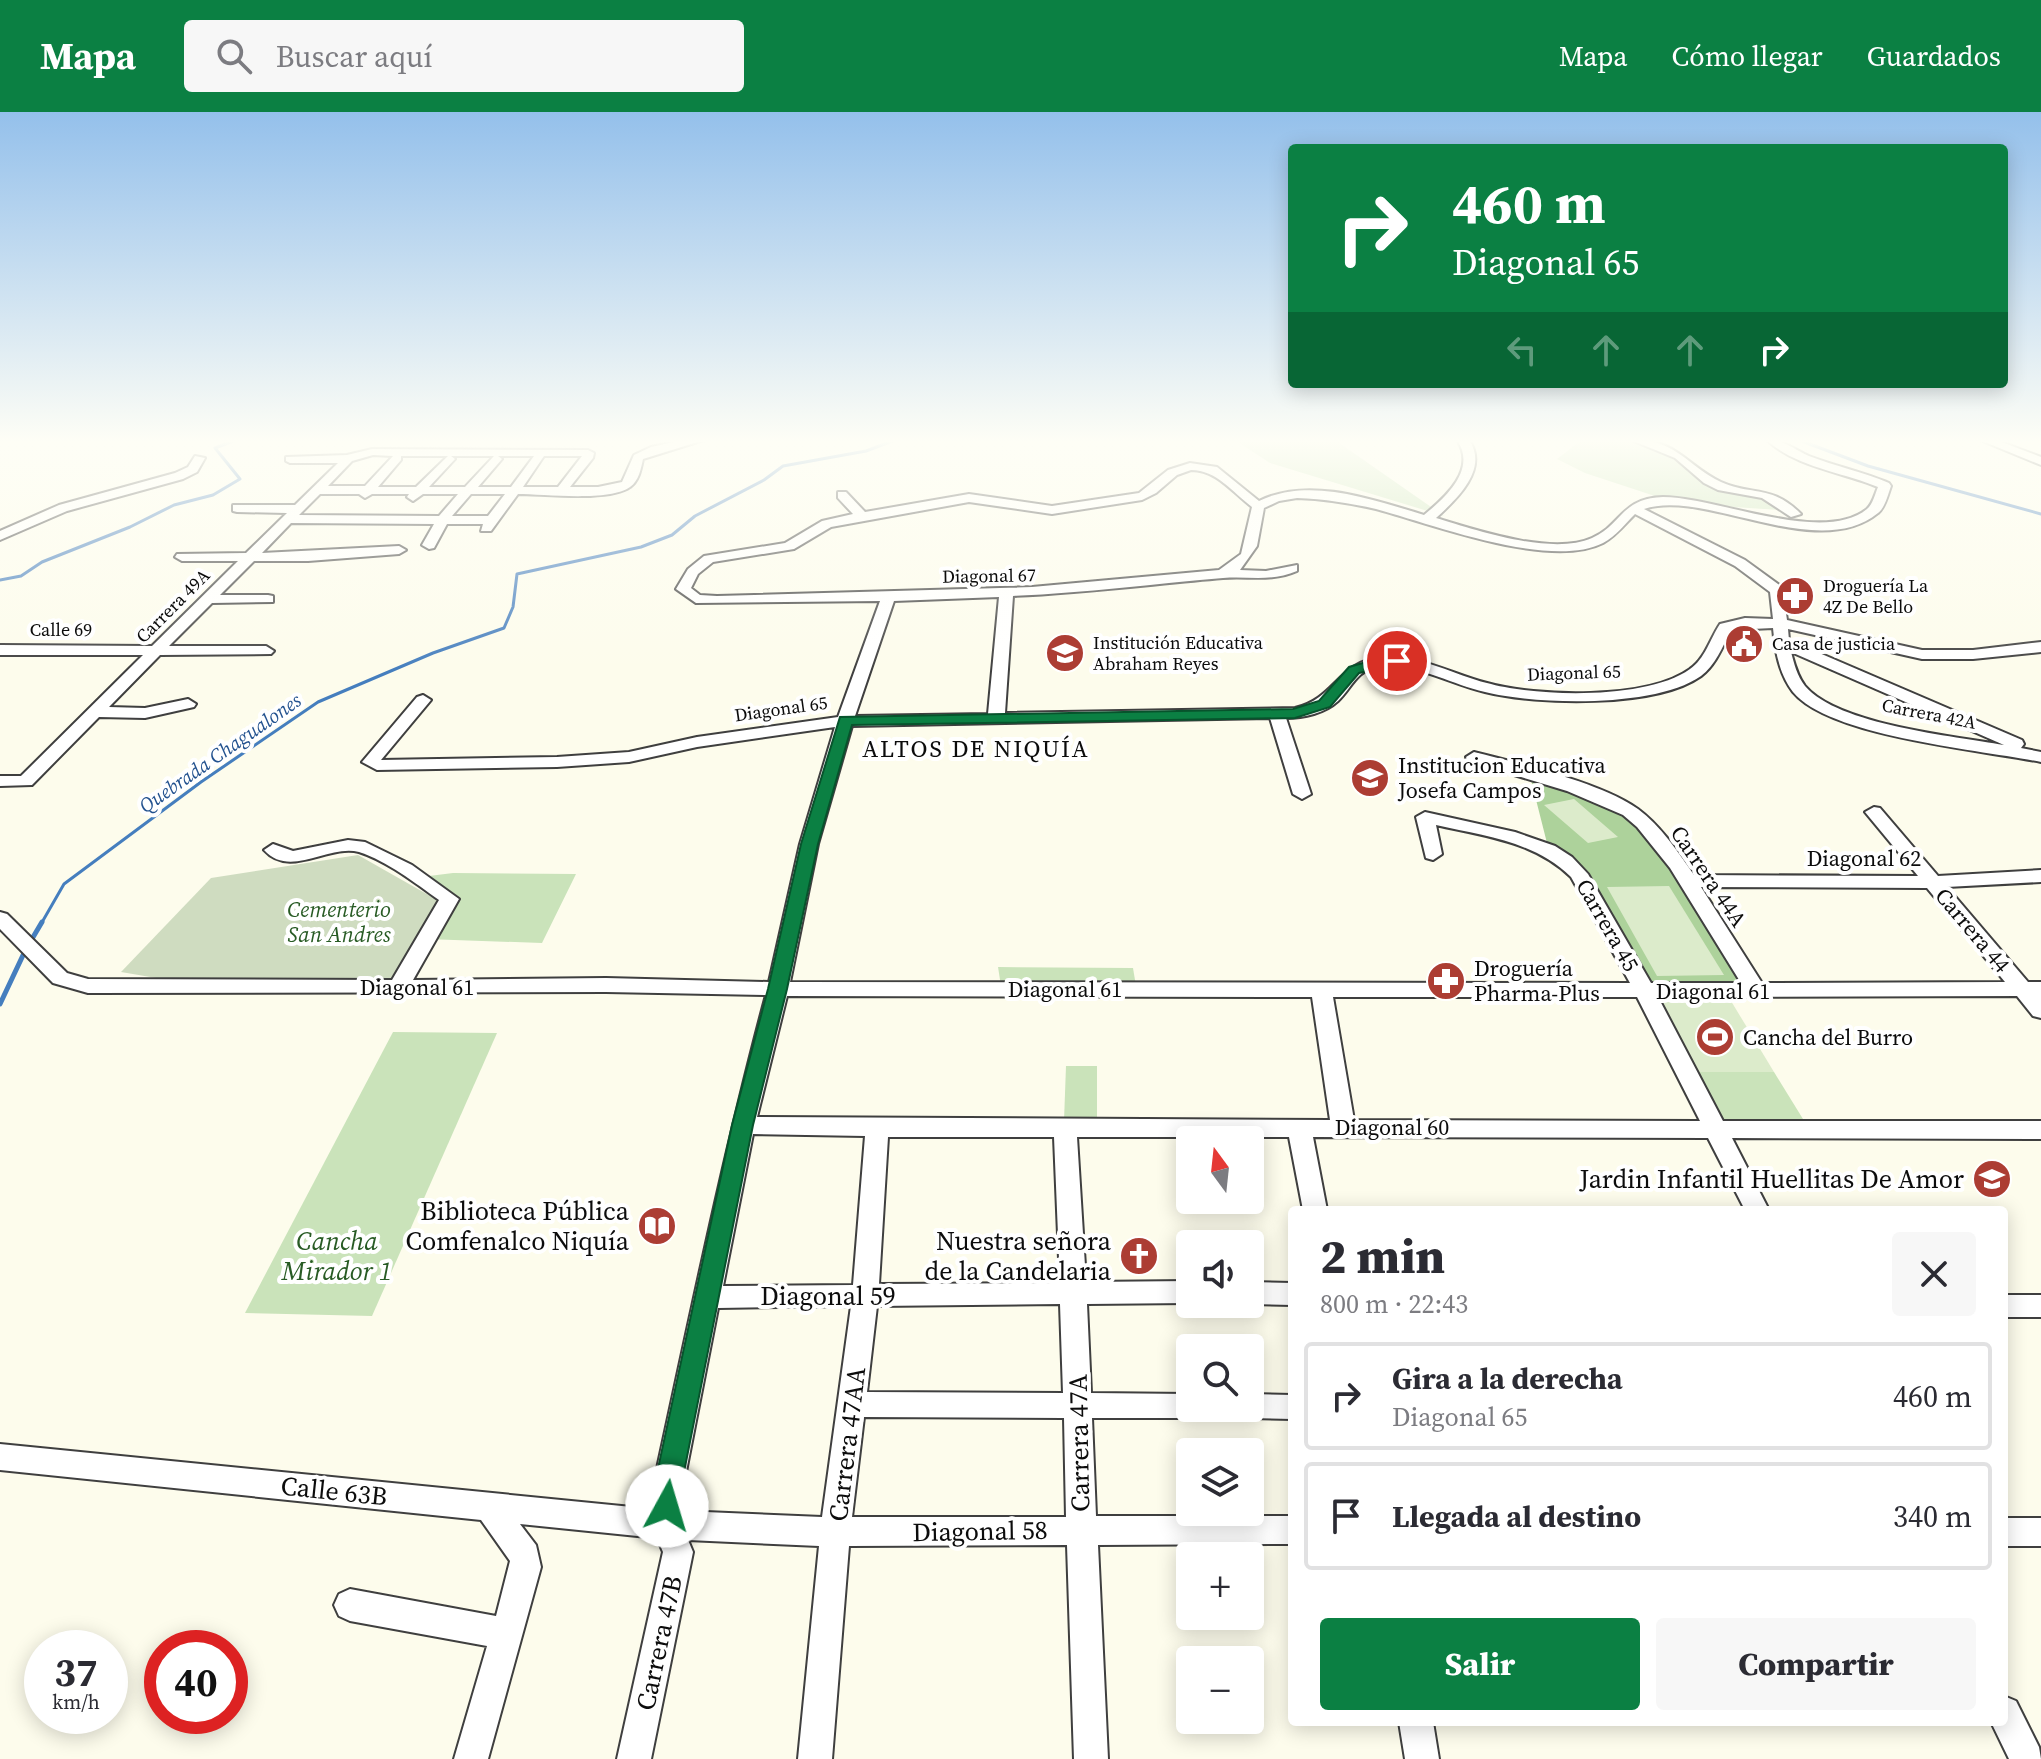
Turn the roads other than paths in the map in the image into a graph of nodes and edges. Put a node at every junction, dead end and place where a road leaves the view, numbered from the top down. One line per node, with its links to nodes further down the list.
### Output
1 (41, 517): 18 (street)
2 (291, 517): 22 (street, Carrera 49A)
3 (386, 517): 15 (street)
4 (397, 517): 15 (street)
5 (445, 517): 16 (street)
6 (495, 517): 16 (street)
7 (858, 517): 26 (street, Diagonal 67)
8 (1256, 517): 24 (street)
9 (1413, 517): 17 (street)
10 (1429, 517): 17 (street)
11 (1624, 517): 17 (street)
12 (1649, 517): 29 (street, Carrera 42A)
13 (1749, 517): 14 (street)
14 (1863, 517)
15 (394, 520): 16 (street)
16 (442, 520): 19 (street)
17 (1426, 520)
18 (0, 536)
19 (429, 545)
20 (399, 550): 22 (street)
21 (182, 557): 22 (street)
22 (251, 557): 27 (street, Carrera 49A)
23 (1292, 568): 24 (street, Diagonal 67)
24 (1222, 574): 25 (street, Diagonal 67)
25 (1006, 593): 26 (street, Diagonal 67); 38 (street)
26 (889, 596): 39 (street, Carrera 47B)
27 (208, 599): 28 (street); 32 (street, Carrera 49A)
28 (268, 599)
29 (1781, 634): 30 (street, Diagonal 65); 37 (street, Diagonal 65); 40 (street); 40 (street, Carrera 42A)
30 (2041, 647)
31 (0, 650): 32 (street, Calle 69)
32 (158, 650): 33 (street, Calle 69); 36 (street, Carrera 49A)
33 (266, 651)
34 (423, 700): 39 (street, Diagonal 65)
35 (188, 704): 36 (street)
36 (96, 712): 43 (street, Carrera 49A)
37 (1277, 714): 38 (street, Diagonal 65); 44 (street)
38 (996, 719): 39 (street, Diagonal 65)
39 (845, 721): 53 (street, Carrera 47B)
40 (2020, 752): 42 (street, Carrera 42A)
41 (1474, 757): 49 (street, Carrera 44A)
42 (2041, 757)
43 (0, 781)
44 (1302, 794)
45 (1874, 812): 50 (street, Carrera 44)
46 (273, 850): 52 (street)
47 (1433, 854): 57 (street, Carrera 45)
48 (2038, 879): 50 (street, Diagonal 62)
49 (1686, 881): 50 (street, Diagonal 62); 56 (street, Carrera 44A)
50 (1933, 882): 55 (street, Carrera 44)
51 (5, 923): 52 (street, Diagonal 61)
52 (399, 986): 53 (street, Diagonal 61)
53 (778, 989): 54 (street, Diagonal 61); 59 (street, Carrera 47B)
54 (1321, 989): 57 (street, Diagonal 61); 61 (street)
55 (2032, 989): 56 (street, Diagonal 61); 58 (street, Carrera 44)
56 (1756, 990): 57 (street, Diagonal 61)
57 (1645, 991): 64 (street, Carrera 45)
58 (2041, 1011)
59 (743, 1125): 62 (street, Diagonal 60); 72 (street, Carrera 47B)
60 (1065, 1127): 62 (street, Diagonal 60); 63 (street, Diagonal 60); 68 (street, Carrera 47A)
61 (1343, 1127): 63 (street, Diagonal 60); 64 (street, Diagonal 60)
62 (877, 1128): 73 (street, Carrera 47AA)
63 (1299, 1128): 66 (street)
64 (1715, 1128): 65 (street, Diagonal 60); 67 (street, Carrera 45)
65 (2041, 1130)
66 (1314, 1206)
67 (1755, 1206)
68 (1072, 1292): 69 (street, Diagonal 59); 73 (street, Diagonal 59); 77 (street, Carrera 47A)
69 (1176, 1292)
70 (1264, 1293): 71 (street)
71 (1288, 1294)
72 (706, 1297): 73 (street, Diagonal 59); 83 (street, Carrera 47B)
73 (865, 1297): 76 (street, Carrera 47AA)
74 (2008, 1306): 75 (street)
75 (2041, 1306)
76 (853, 1404): 77 (street); 86 (street, Carrera 47AA)
77 (1080, 1404): 78 (street); 84 (street, Carrera 47A)
78 (1176, 1406)
79 (1264, 1406): 80 (street)
80 (1288, 1407)
81 (0, 1457): 82 (street, Calle 63B)
82 (489, 1507): 83 (street, Calle 63B); 90 (street)
83 (667, 1525): 86 (street, Diagonal 58); 94 (street, Carrera 47B)
84 (1080, 1530): 85 (street, Diagonal 58); 86 (street, Diagonal 58); 96 (street, Carrera 47A)
85 (1288, 1530)
86 (835, 1532): 95 (street, Carrera 47AA)
87 (2008, 1532): 88 (street)
88 (2041, 1532)
89 (350, 1605): 90 (street)
90 (509, 1634): 93 (street)
91 (2008, 1721): 98 (street)
92 (1417, 1726): 97 (street)
93 (471, 1759)
94 (634, 1759)
95 (815, 1759)
96 (1091, 1759)
97 (1422, 1759)
98 (2027, 1759)

